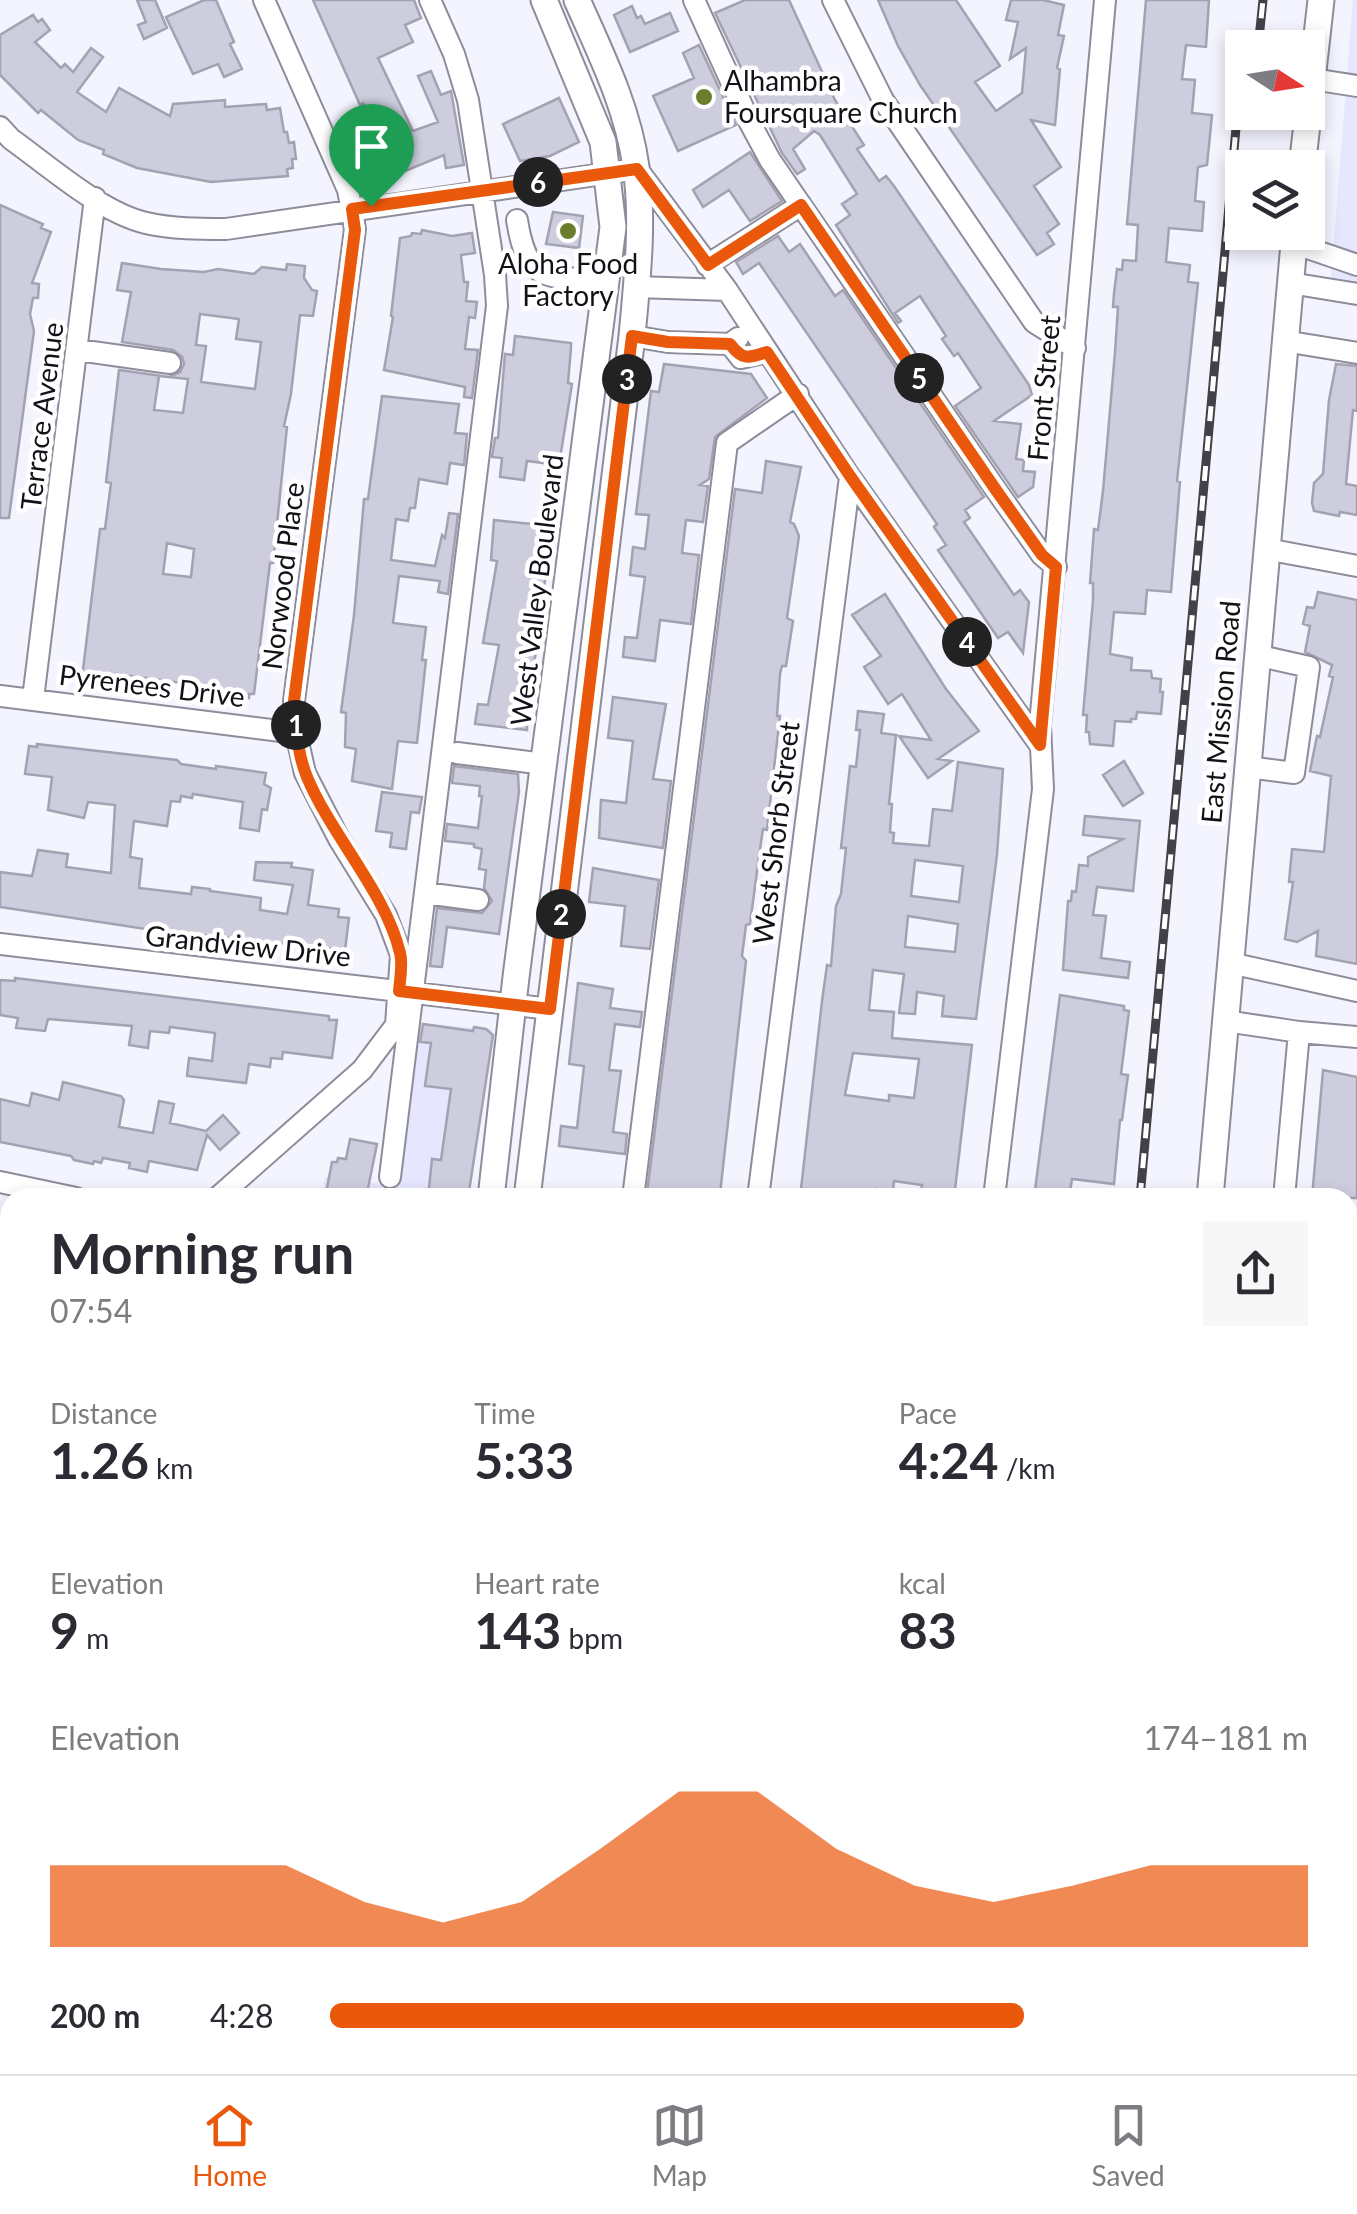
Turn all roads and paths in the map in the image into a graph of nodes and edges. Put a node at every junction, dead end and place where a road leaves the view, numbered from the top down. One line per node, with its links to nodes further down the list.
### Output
1 (264, 0): 18 (street, Norwood Place)
2 (430, 0): 15 (street)
3 (544, 0): 14 (main road, West Valley Boulevard)
4 (577, 0): 13 (main road)
5 (694, 0): 17 (street)
6 (833, 0): 33 (street)
7 (1105, 0): 33 (street, Front Street)
8 (1321, 0): 9 (main road)
9 (1318, 30)
10 (1325, 82): 11 (street)
11 (1357, 86)
12 (0, 127): 16 (street)
13 (637, 169): 14 (street); 23 (street); 26 (main road)
14 (608, 173): 15 (street); 24 (main road, West Valley Boulevard)
15 (482, 190): 18 (street); 53 (street)
16 (95, 198): 18 (street); 34 (street, Terrace Avenue)
17 (801, 205): 23 (street); 42 (street)
18 (352, 209): 48 (street, Norwood Place)
19 (517, 220): 24 (street)
20 (1293, 250): 25 (main road, East Mission Road)
21 (1323, 250): 22 (street)
22 (1357, 264)
23 (708, 265): 27 (street)
24 (607, 279): 43 (main road, West Valley Boulevard)
25 (1290, 283): 28 (street); 31 (main road, East Mission Road)
26 (636, 288): 27 (street); 30 (main road)
27 (726, 290): 29 (street)
28 (1357, 294)
29 (752, 328): 32 (street); 35 (street)
30 (632, 336): 32 (street); 45 (main road)
31 (1284, 341): 36 (street); 40 (main road, East Mission Road)
32 (730, 344): 35 (street)
33 (1076, 348): 42 (street, Front Street)
34 (78, 350): 37 (street); 47 (street, Terrace Avenue)
35 (767, 352): 38 (street)
36 (1357, 353)
37 (170, 363)
38 (798, 394): 39 (street); 70 (street)
39 (850, 476): 49 (street); 71 (street, West Shorb Street)
40 (1266, 550): 41 (street); 44 (main road, East Mission Road)
41 (1357, 566)
42 (1056, 567): 49 (street, Front Street)
43 (570, 568): 45 (main road); 51 (main road, West Valley Boulevard)
44 (1256, 656): 52 (main road, East Mission Road); 52 (street)
45 (592, 667): 60 (main road)
46 (0, 696): 47 (street, Pyrenees Drive)
47 (33, 699): 48 (street, Pyrenees Drive)
48 (296, 733): 58 (street, Norwood Place)
49 (1040, 745): 72 (street, Front Street)
50 (458, 754): 51 (street)
51 (544, 764): 59 (main road, West Valley Boulevard)
52 (1247, 767): 56 (main road, East Mission Road)
53 (425, 893): 54 (street); 58 (street)
54 (478, 900)
55 (0, 944): 58 (street, Grandview Drive)
56 (1230, 963): 57 (street); 61 (main road, East Mission Road)
57 (1357, 990)
58 (406, 992): 59 (street, Grandview Drive); 64 (street); 67 (street, Norwood Place)
59 (512, 1005): 60 (street, Grandview Drive); 68 (main road, West Valley Boulevard)
60 (550, 1009): 69 (main road)
61 (1225, 1020): 62 (street); 73 (main road, East Mission Road)
62 (1299, 1032): 63 (street); 74 (street)
63 (1357, 1038)
64 (390, 1178)
65 (0, 1182): 66 (street)
66 (28, 1188)
67 (228, 1188)
68 (492, 1188)
69 (528, 1188)
70 (633, 1188)
71 (759, 1188)
72 (995, 1188)
73 (1211, 1188)
74 (1285, 1188)

